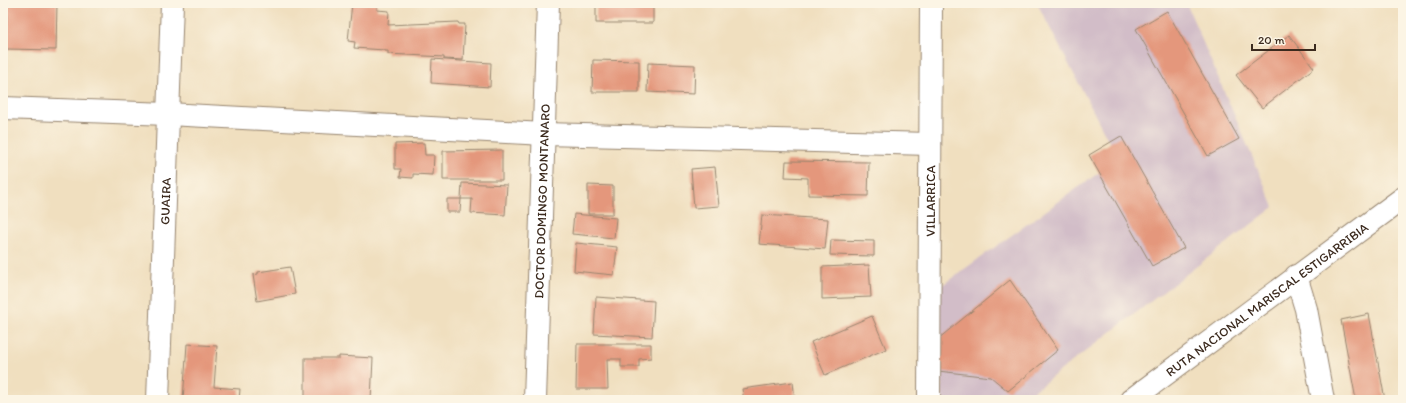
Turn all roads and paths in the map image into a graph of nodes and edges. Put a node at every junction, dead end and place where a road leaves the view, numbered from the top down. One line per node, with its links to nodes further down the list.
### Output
1 (172, 3): 5 (street, GUAIRA)
2 (548, 3): 6 (street, DOCTOR DOMINGO MONTANARO)
3 (931, 3): 7 (street, VILLARRICA)
4 (3, 108): 5 (street)
5 (168, 114): 6 (street); 10 (street, GUAIRA)
6 (544, 134): 7 (street); 11 (street, DOCTOR DOMINGO MONTANARO)
7 (930, 144): 12 (street, VILLARRICA)
8 (1403, 198): 9 (street, RUTA NACIONAL MARISCAL ESTIGARRIBIA)
9 (1296, 276): 13 (street, RUTA NACIONAL MARISCAL ESTIGARRIBIA); 14 (street)
10 (158, 400)
11 (535, 400)
12 (929, 400)
13 (1131, 400)
14 (1323, 400)

